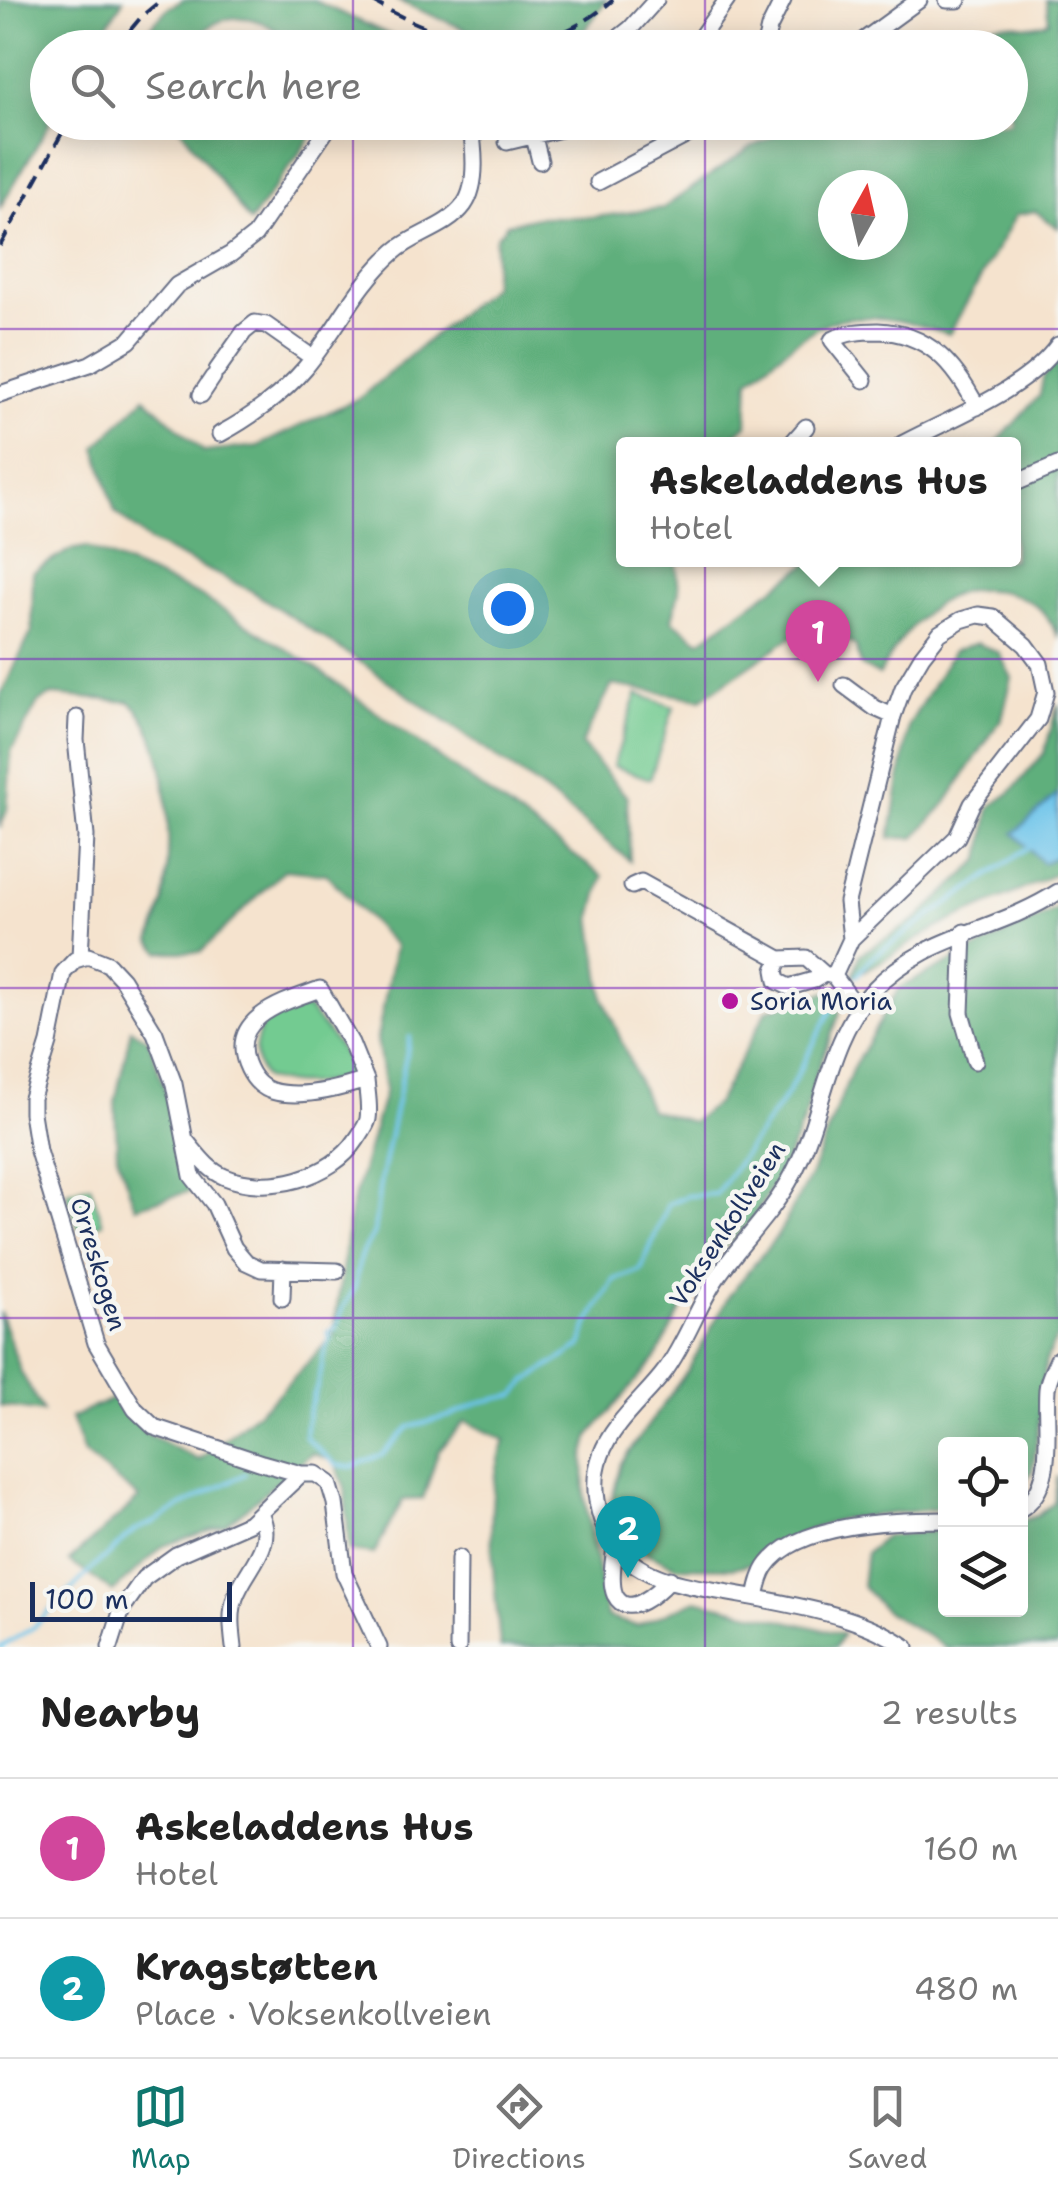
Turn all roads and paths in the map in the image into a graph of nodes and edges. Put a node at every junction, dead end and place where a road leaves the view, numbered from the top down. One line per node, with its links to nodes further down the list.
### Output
1 (656, 0): 7 (street)
2 (727, 0): 8 (street)
3 (783, 0): 9 (street)
4 (919, 0): 10 (street)
5 (947, 0): 6 (street)
6 (958, 0)
7 (630, 30)
8 (706, 30)
9 (768, 30)
10 (878, 30)
11 (320, 140): 22 (street)
12 (471, 140): 20 (street)
13 (518, 140): 16 (street)
14 (535, 140): 17 (street)
15 (678, 140): 18 (street)
16 (507, 142)
17 (540, 161)
18 (598, 182)
19 (1058, 345): 24 (street)
20 (313, 358): 23 (street); 26 (street)
21 (864, 380): 24 (street)
22 (0, 394)
23 (201, 395)
24 (977, 406): 28 (street)
25 (806, 426): 27 (street)
26 (220, 434)
27 (797, 437)
28 (916, 437)
29 (1058, 465): 30 (street)
30 (1021, 481)
31 (844, 685): 32 (street)
32 (893, 716): 37 (street); 37 (street)
33 (77, 718): 38 (street, Orreskogen)
34 (632, 886): 39 (street)
35 (1058, 892): 36 (street, Voksenkollveien)
36 (964, 932): 41 (street, Voksenkollveien); 42 (street)
37 (851, 939): 40 (street)
38 (80, 958): 44 (street); 49 (street, Orreskogen)
39 (780, 959): 40 (street); 40 (street)
40 (829, 975): 41 (street)
41 (858, 1009): 53 (street, Voksenkollveien)
42 (975, 1062)
43 (366, 1080): 43 (street); 44 (street)
44 (186, 1141): 45 (street)
45 (283, 1269): 46 (street); 47 (street)
46 (338, 1271)
47 (282, 1298)
48 (1058, 1359): 50 (street)
49 (300, 1474): 51 (street); 59 (street, Orreskogen)
50 (1028, 1504)
51 (261, 1515): 57 (street); 58 (street)
52 (938, 1520): 56 (street)
53 (615, 1545): 55 (street); 55 (street)
54 (459, 1558): 60 (street)
55 (670, 1579): 56 (street)
56 (756, 1597): 61 (street)
57 (110, 1647)
58 (234, 1647)
59 (379, 1647)
60 (458, 1647)
61 (906, 1647)

